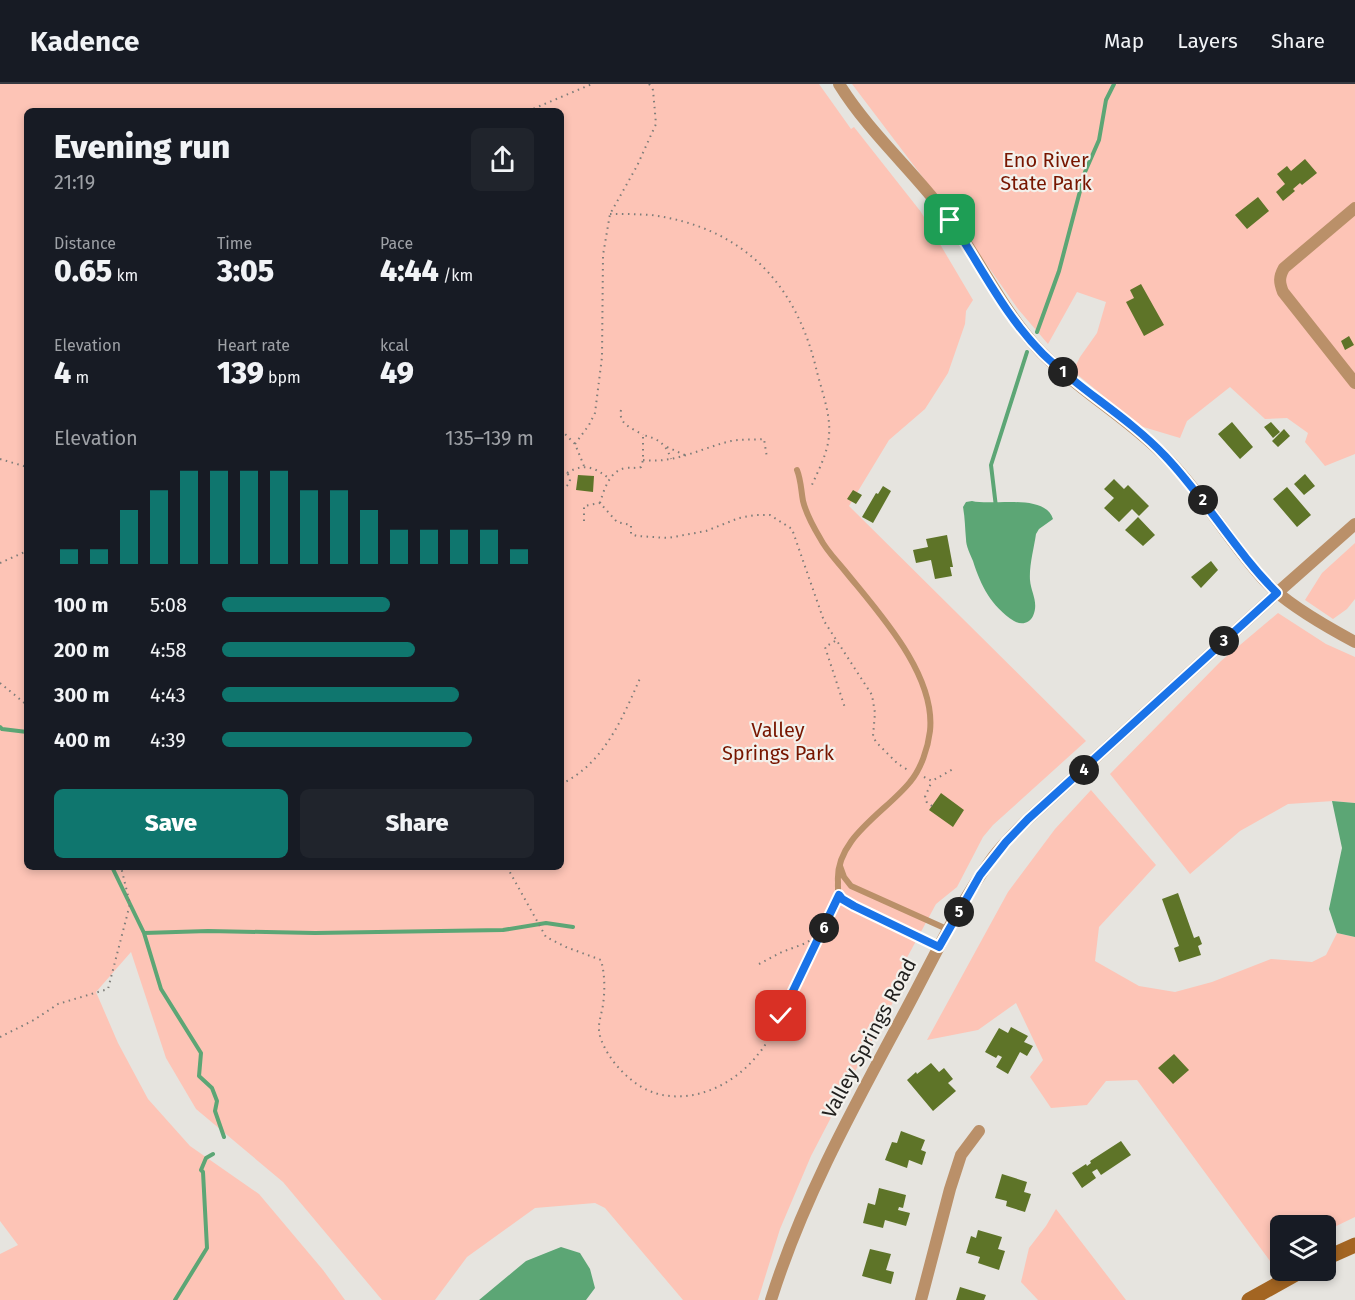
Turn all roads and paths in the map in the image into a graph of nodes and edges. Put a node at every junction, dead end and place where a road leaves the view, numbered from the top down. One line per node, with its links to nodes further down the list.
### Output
1 (592, 84): 4 (path)
2 (649, 84): 6 (path)
3 (839, 84): 31 (street)
4 (535, 108)
5 (1355, 208): 7 (street)
6 (610, 214): 11 (path); 26 (path)
7 (1355, 383)
8 (621, 410): 10 (path)
9 (564, 433): 11 (path)
10 (643, 435): 12 (path); 17 (path)
11 (575, 444): 19 (path)
12 (667, 447): 13 (path); 16 (path)
13 (687, 456): 14 (path); 16 (path)
14 (767, 458)
15 (0, 459): 18 (path)
16 (671, 459): 17 (path)
17 (644, 460): 23 (path)
18 (24, 466)
19 (584, 466): 22 (path); 23 (path)
20 (797, 470): 26 (lane)
21 (564, 472): 22 (path)
22 (567, 473): 24 (path)
23 (610, 479): 25 (path)
24 (564, 487)
25 (600, 503): 27 (path); 32 (path)
26 (804, 503): 39 (lane)
27 (584, 521)
28 (1355, 525): 31 (street, Valley Springs Road)
29 (24, 551): 30 (path)
30 (0, 563)
31 (1277, 593): 33 (street); 47 (street, Valley Springs Road)
32 (835, 640): 37 (path); 39 (path)
33 (1355, 642)
34 (641, 676): 41 (path)
35 (0, 683): 36 (path)
36 (24, 703)
37 (845, 708)
38 (953, 769): 40 (path)
39 (915, 774): 40 (path); 43 (lane)
40 (932, 781): 42 (path)
41 (564, 783)
42 (932, 806)
43 (839, 866): 46 (lane); 47 (lane)
44 (122, 870): 51 (path)
45 (509, 870): 48 (path)
46 (839, 895): 48 (path); 49 (lane)
47 (949, 930): 49 (street, Valley Springs Road)
48 (822, 932): 50 (path)
49 (939, 947): 56 (street, Valley Springs Road)
50 (759, 964)
51 (0, 1037)
52 (980, 1131): 57 (street)
53 (1355, 1245): 54 (street)
54 (1336, 1254)
55 (1283, 1281): 58 (street)
56 (771, 1300)
57 (921, 1300)
58 (1249, 1300)

